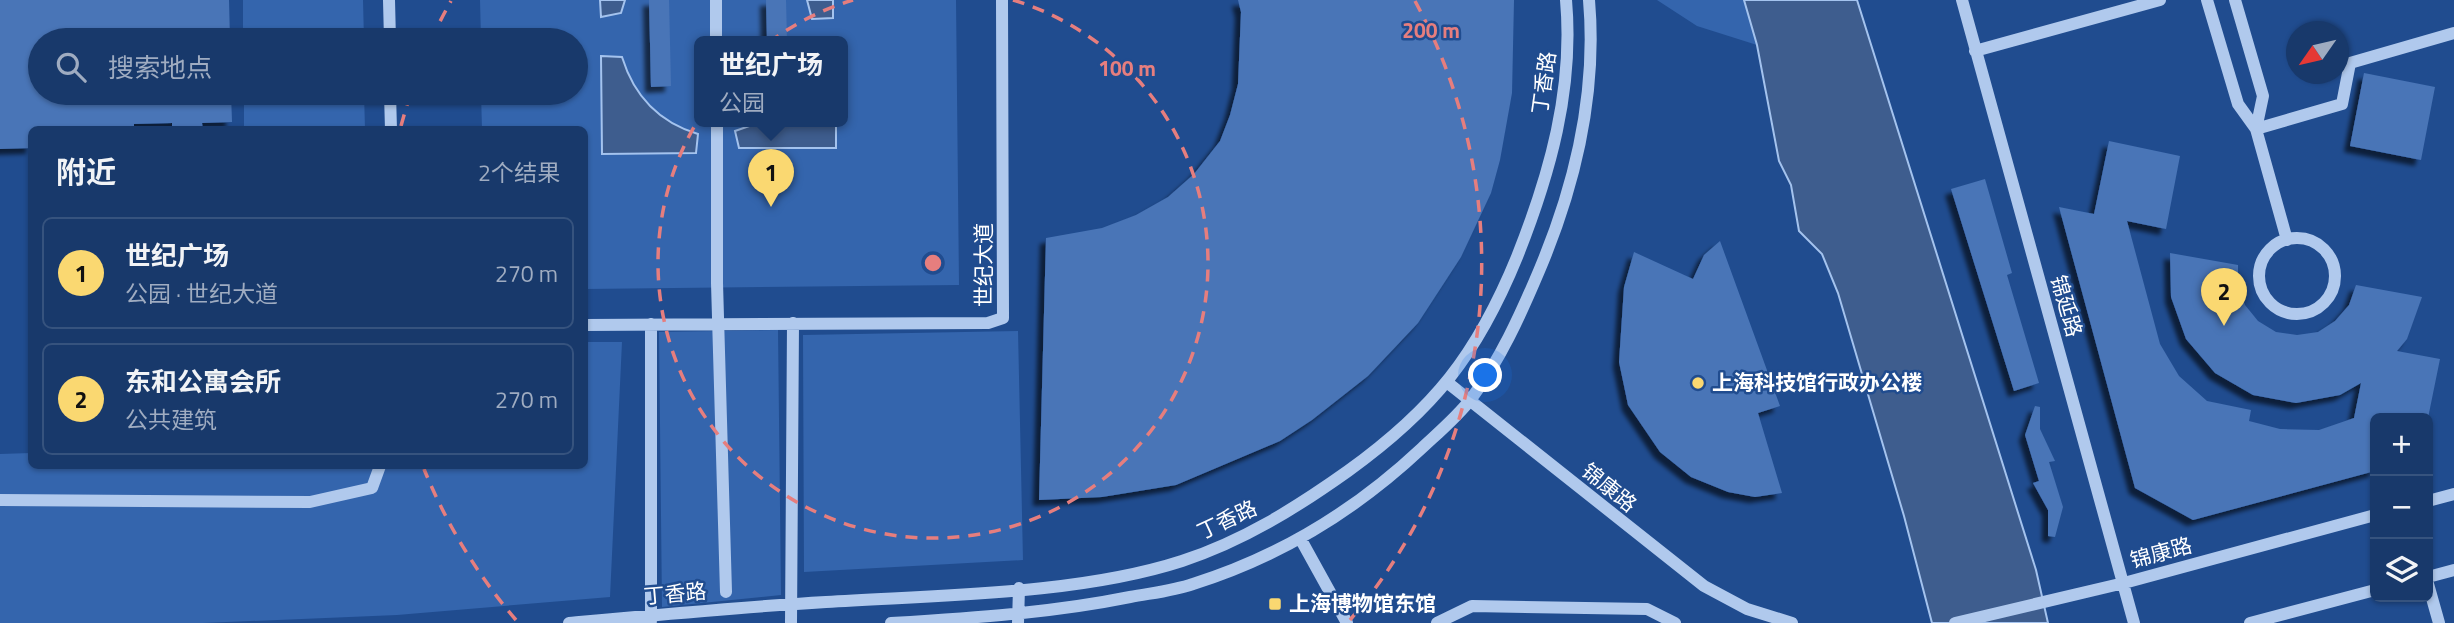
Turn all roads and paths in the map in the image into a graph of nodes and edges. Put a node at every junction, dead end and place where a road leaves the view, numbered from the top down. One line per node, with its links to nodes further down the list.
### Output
1 (389, 0): 10 (street)
2 (716, 0): 12 (street)
3 (1002, 0): 19 (street, 世纪大道)
4 (1566, 0): 23 (street, 丁香路)
5 (1589, 0): 24 (street, 丁香路)
6 (1962, 0): 13 (street, 锦延路)
7 (2160, 0): 13 (street)
8 (2207, 0): 17 (street)
9 (2235, 0): 17 (street)
10 (390, 28)
11 (2454, 33): 17 (street)
12 (716, 36)
13 (1975, 51): 33 (street, 锦延路)
14 (390, 105): 15 (street)
15 (391, 126)
16 (716, 127): 22 (street)
17 (2256, 129): 18 (street)
18 (2287, 240): 18 (street)
19 (793, 323): 22 (street, 世纪大道); 38 (street)
20 (588, 324): 21 (street, 世纪大道)
21 (651, 324): 22 (street, 世纪大道); 39 (street)
22 (720, 324): 36 (street)
23 (1448, 383): 24 (street, 锦康路); 34 (street, 丁香路)
24 (1469, 400): 30 (street, 丁香路); 47 (street, 锦康路)
25 (379, 469): 27 (street)
26 (2454, 494): 28 (street)
27 (0, 500)
28 (2433, 500)
29 (2370, 516): 33 (street, 锦康路)
30 (1300, 538): 40 (street, 丁香路); 44 (street)
31 (2454, 570): 32 (street)
32 (2433, 576)
33 (2124, 583): 48 (street, 锦康路); 49 (street, 锦延路)
34 (1019, 588): 38 (street, 丁香路); 40 (street)
35 (2370, 591): 50 (street)
36 (726, 592)
37 (2433, 602): 51 (street)
38 (791, 604): 39 (street, 丁香路); 42 (street)
39 (651, 619): 41 (street, 丁香路)
40 (1018, 619): 43 (street, 丁香路)
41 (569, 623)
42 (791, 623)
43 (891, 623)
44 (1348, 623)
45 (1437, 623): 46 (street)
46 (1675, 623)
47 (1792, 623)
48 (1955, 623)
49 (2134, 623)
50 (2250, 623)
51 (2439, 623)

